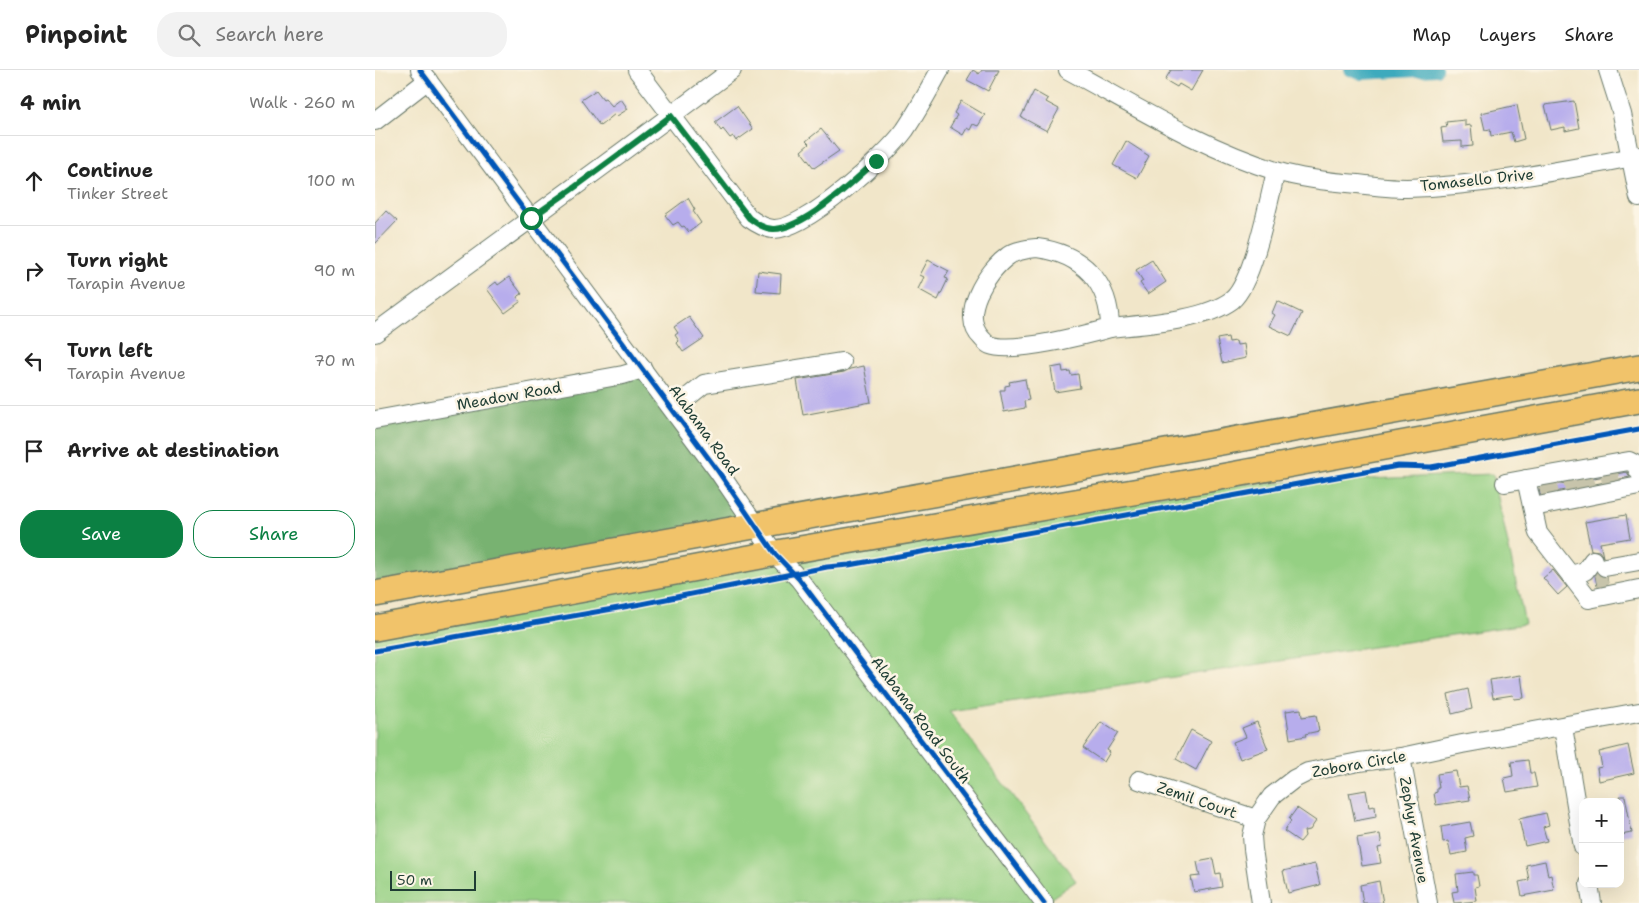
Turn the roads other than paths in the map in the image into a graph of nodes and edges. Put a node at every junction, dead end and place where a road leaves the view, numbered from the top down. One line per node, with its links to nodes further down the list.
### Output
1 (637, 70): 7 (street)
2 (731, 70): 7 (street)
3 (940, 70): 7 (street)
4 (1068, 70): 10 (street, Tomasello Drive)
5 (1608, 70): 9 (street)
6 (424, 75): 8 (street); 12 (street)
7 (671, 116): 12 (street)
8 (375, 120)
9 (1635, 157): 10 (street, Tomasello Drive); 11 (street)
10 (1276, 171): 13 (street)
11 (1639, 198)
12 (531, 218): 14 (street); 17 (street, Alabama Road)
13 (1110, 328): 13 (street)
14 (375, 333)
15 (842, 362): 19 (street)
16 (1639, 367): 26 (highway)
17 (643, 368): 19 (street, Alabama Road); 20 (street, Meadow Road)
18 (1639, 400): 27 (highway)
19 (673, 409): 26 (street, Alabama Road)
20 (375, 420)
21 (1639, 472): 23 (street)
22 (1526, 479): 23 (street); 24 (street); 25 (street)
23 (1587, 482): 25 (street)
24 (1505, 483)
25 (1533, 507): 29 (street)
26 (756, 526): 27 (street, Alabama Road); 31 (highway)
27 (775, 554): 32 (highway); 40 (street, Alabama Road South)
28 (1639, 561): 29 (street)
29 (1596, 569): 30 (street)
30 (1639, 588)
31 (375, 594)
32 (375, 628)
33 (1639, 712): 34 (street, Zobora Circle)
34 (1563, 727): 35 (street, Zobora Circle); 38 (street)
35 (1401, 757): 37 (street, Zobora Circle); 42 (street, Zephyr Avenue)
36 (1139, 780): 37 (street, Zemil Court)
37 (1256, 819): 41 (street, Zobora Circle)
38 (1582, 843)
39 (1590, 888): 43 (street)
40 (1040, 902)
41 (1261, 903)
42 (1427, 903)
43 (1592, 903)

